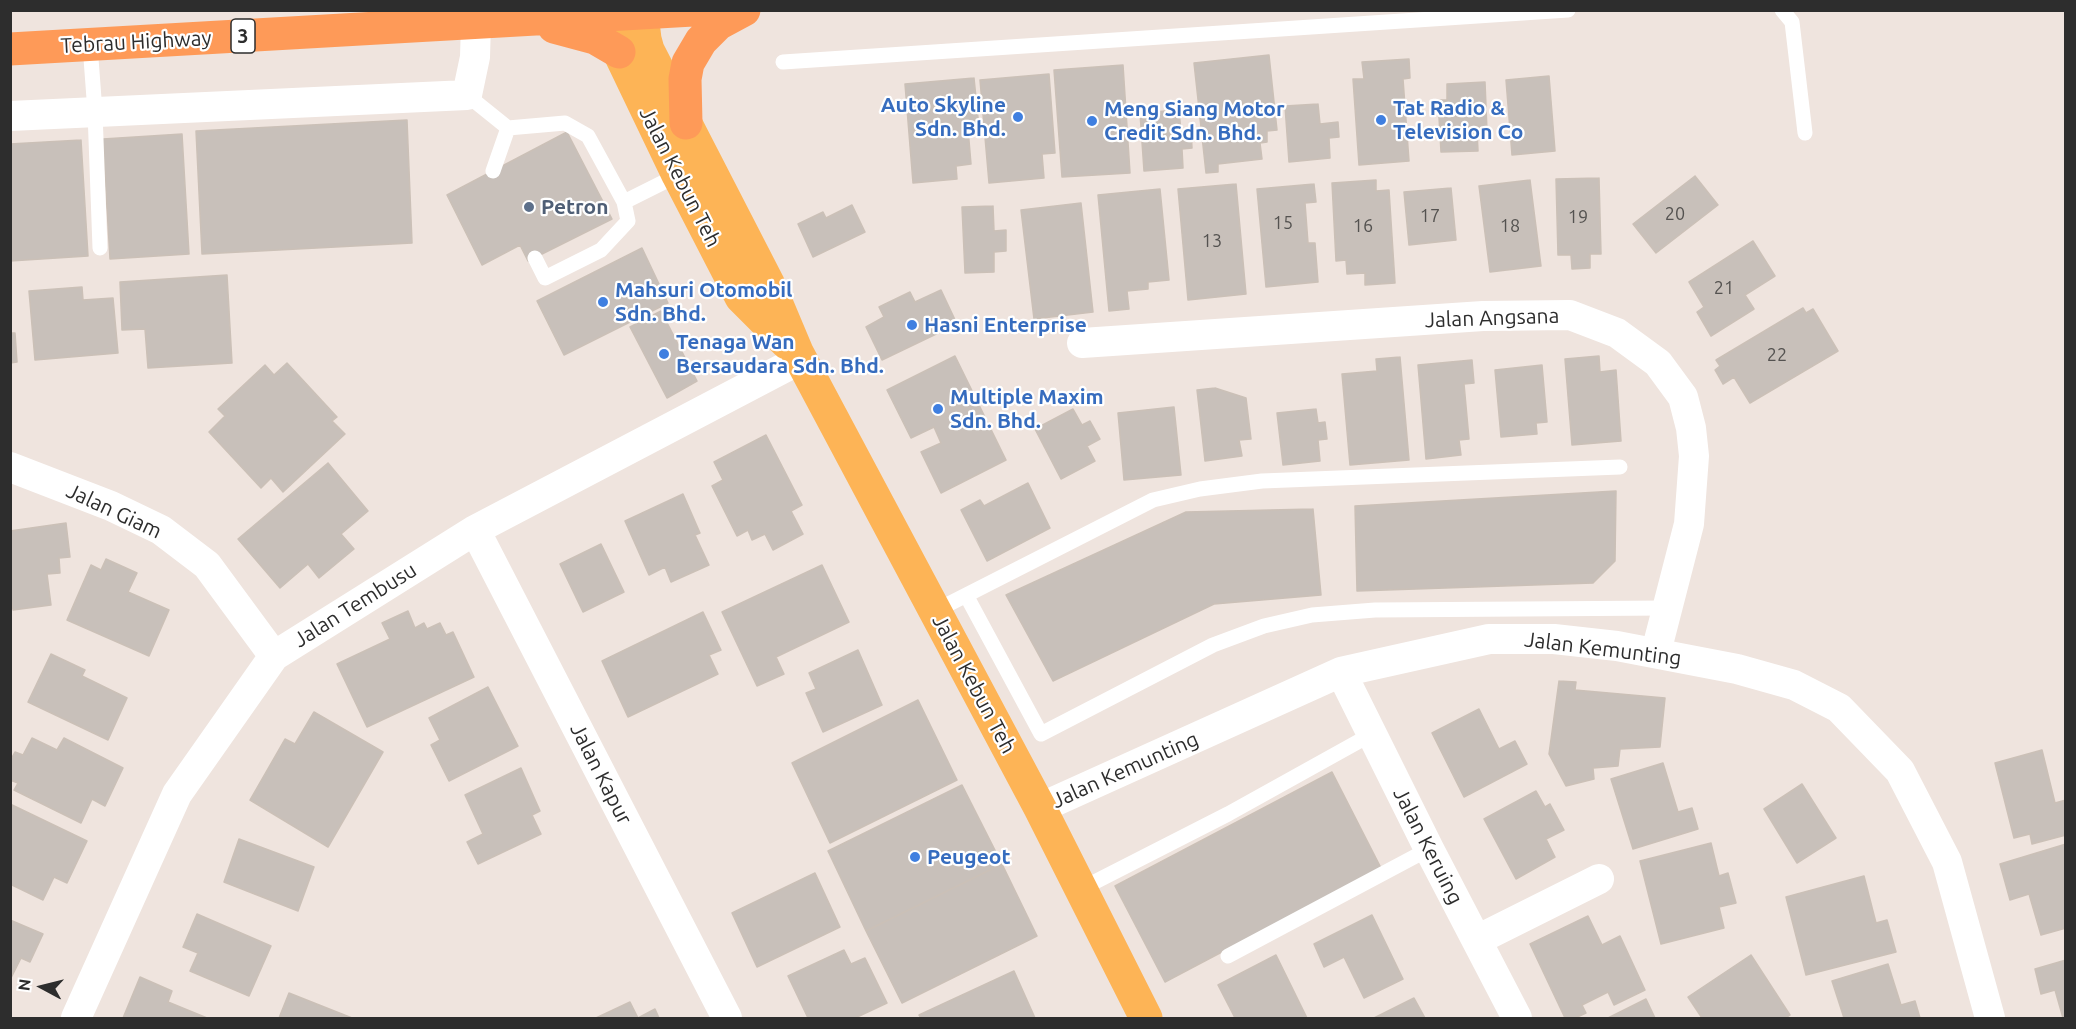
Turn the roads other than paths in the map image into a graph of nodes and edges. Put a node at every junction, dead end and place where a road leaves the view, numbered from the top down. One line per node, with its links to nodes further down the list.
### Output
1 (693, 10): 5 (highway, Tebrau Highway / 3)
2 (744, 10): 15 (highway)
3 (1568, 10): 11 (lane)
4 (1782, 10): 17 (lane)
5 (628, 12): 6 (highway, Tebrau Highway / 3); 10 (main road, Jalan Kebun Teh); 15 (main road, Jalan Kebun Teh)
6 (528, 20): 7 (highway, Tebrau Highway / 3); 10 (highway)
7 (476, 23): 8 (highway, Tebrau Highway / 3); 12 (street)
8 (90, 45): 9 (highway, Tebrau Highway / 3); 13 (lane)
9 (10, 49)
10 (619, 52): 19 (main road, Jalan Kebun Teh)
11 (783, 62)
12 (467, 94): 13 (street); 16 (lane)
13 (95, 112): 14 (street); 21 (lane)
14 (10, 116)
15 (686, 123): 24 (main road, Jalan Kebun Teh)
16 (508, 128): 18 (lane); 20 (lane)
17 (1805, 133)
18 (493, 171)
19 (678, 175): 20 (lane); 24 (main road, Jalan Kebun Teh)
20 (624, 202): 22 (lane)
21 (100, 248)
22 (535, 258)
23 (1082, 343): 29 (street, Jalan Angsana)
24 (799, 356): 27 (street, Jalan Tembusu); 30 (main road, Jalan Kebun Teh)
25 (10, 467): 32 (street, Jalan Giam)
26 (1620, 467): 28 (lane)
27 (475, 530): 32 (street, Jalan Tembusu); 42 (street, Jalan Kapur)
28 (966, 595): 29 (lane); 30 (lane)
29 (1668, 608): 31 (street, Jalan Angsana)
30 (935, 611): 35 (main road, Jalan Kebun Teh)
31 (1656, 652): 33 (street, Jalan Kemunting); 45 (street, Jalan Kemunting)
32 (274, 656): 41 (street, Jalan Tembusu)
33 (1341, 672): 34 (street, Jalan Keruing); 35 (street, Jalan Kemunting)
34 (1372, 734): 36 (street, Jalan Keruing); 38 (lane)
35 (1040, 808): 38 (main road, Jalan Kebun Teh)
36 (1429, 849): 39 (street, Jalan Keruing); 40 (lane)
37 (1599, 879): 39 (street)
38 (1081, 889): 43 (main road, Jalan Kebun Teh)
39 (1476, 940): 44 (street, Jalan Keruing)
40 (1228, 956)
41 (76, 1018)
42 (727, 1018)
43 (1146, 1018)
44 (1516, 1018)
45 (1990, 1018)

